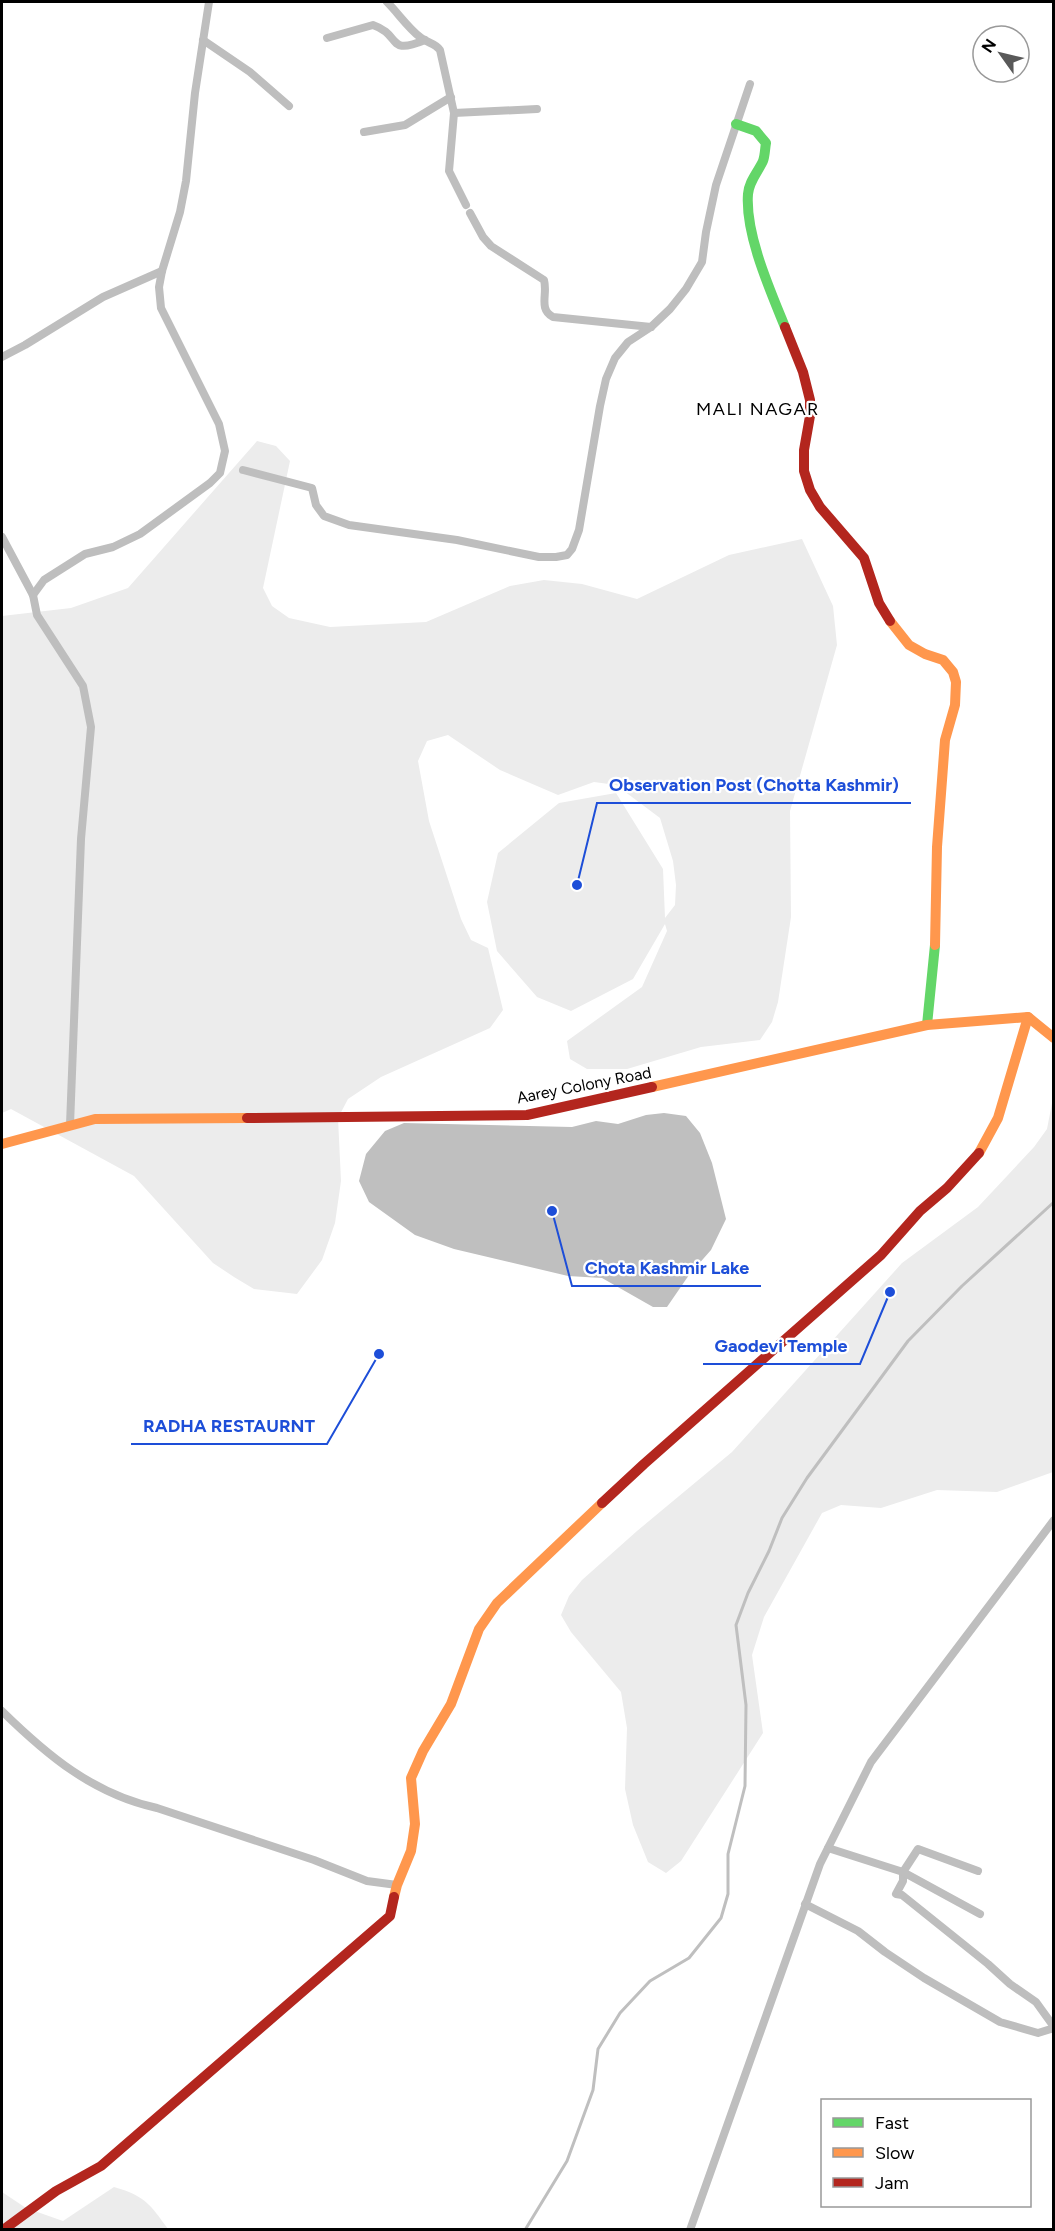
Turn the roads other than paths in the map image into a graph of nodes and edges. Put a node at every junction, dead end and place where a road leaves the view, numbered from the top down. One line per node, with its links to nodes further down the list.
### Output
1 (209, 2): 4 (street)
2 (387, 2): 5 (street)
3 (327, 38): 5 (street)
4 (204, 40): 8 (street); 13 (street)
5 (425, 40): 7 (street)
6 (750, 84): 11 (street)
7 (451, 97): 10 (street); 12 (street)
8 (289, 106)
9 (537, 109): 10 (street)
10 (454, 113): 14 (street)
11 (736, 124): 14 (street); 20 (street)
12 (364, 132)
13 (162, 271): 15 (street); 18 (street)
14 (651, 327): 16 (street)
15 (2, 357)
16 (243, 470)
17 (2, 537): 18 (street)
18 (33, 595): 22 (street)
19 (1028, 1017): 20 (street, Aarey Colony Road); 21 (street); 29 (street)
20 (927, 1025): 22 (street, Aarey Colony Road)
21 (1053, 1038)
22 (70, 1125): 23 (street, Aarey Colony Road)
23 (2, 1144)
24 (1053, 1520): 26 (street)
25 (2, 1711): 29 (street)
26 (828, 1848): 28 (street); 30 (street)
27 (978, 1871): 28 (street)
28 (903, 1872): 31 (street); 32 (street)
29 (397, 1885): 33 (street)
30 (806, 1904): 32 (street); 34 (street)
31 (980, 1914)
32 (1053, 2028)
33 (3, 2229)
34 (690, 2229)

